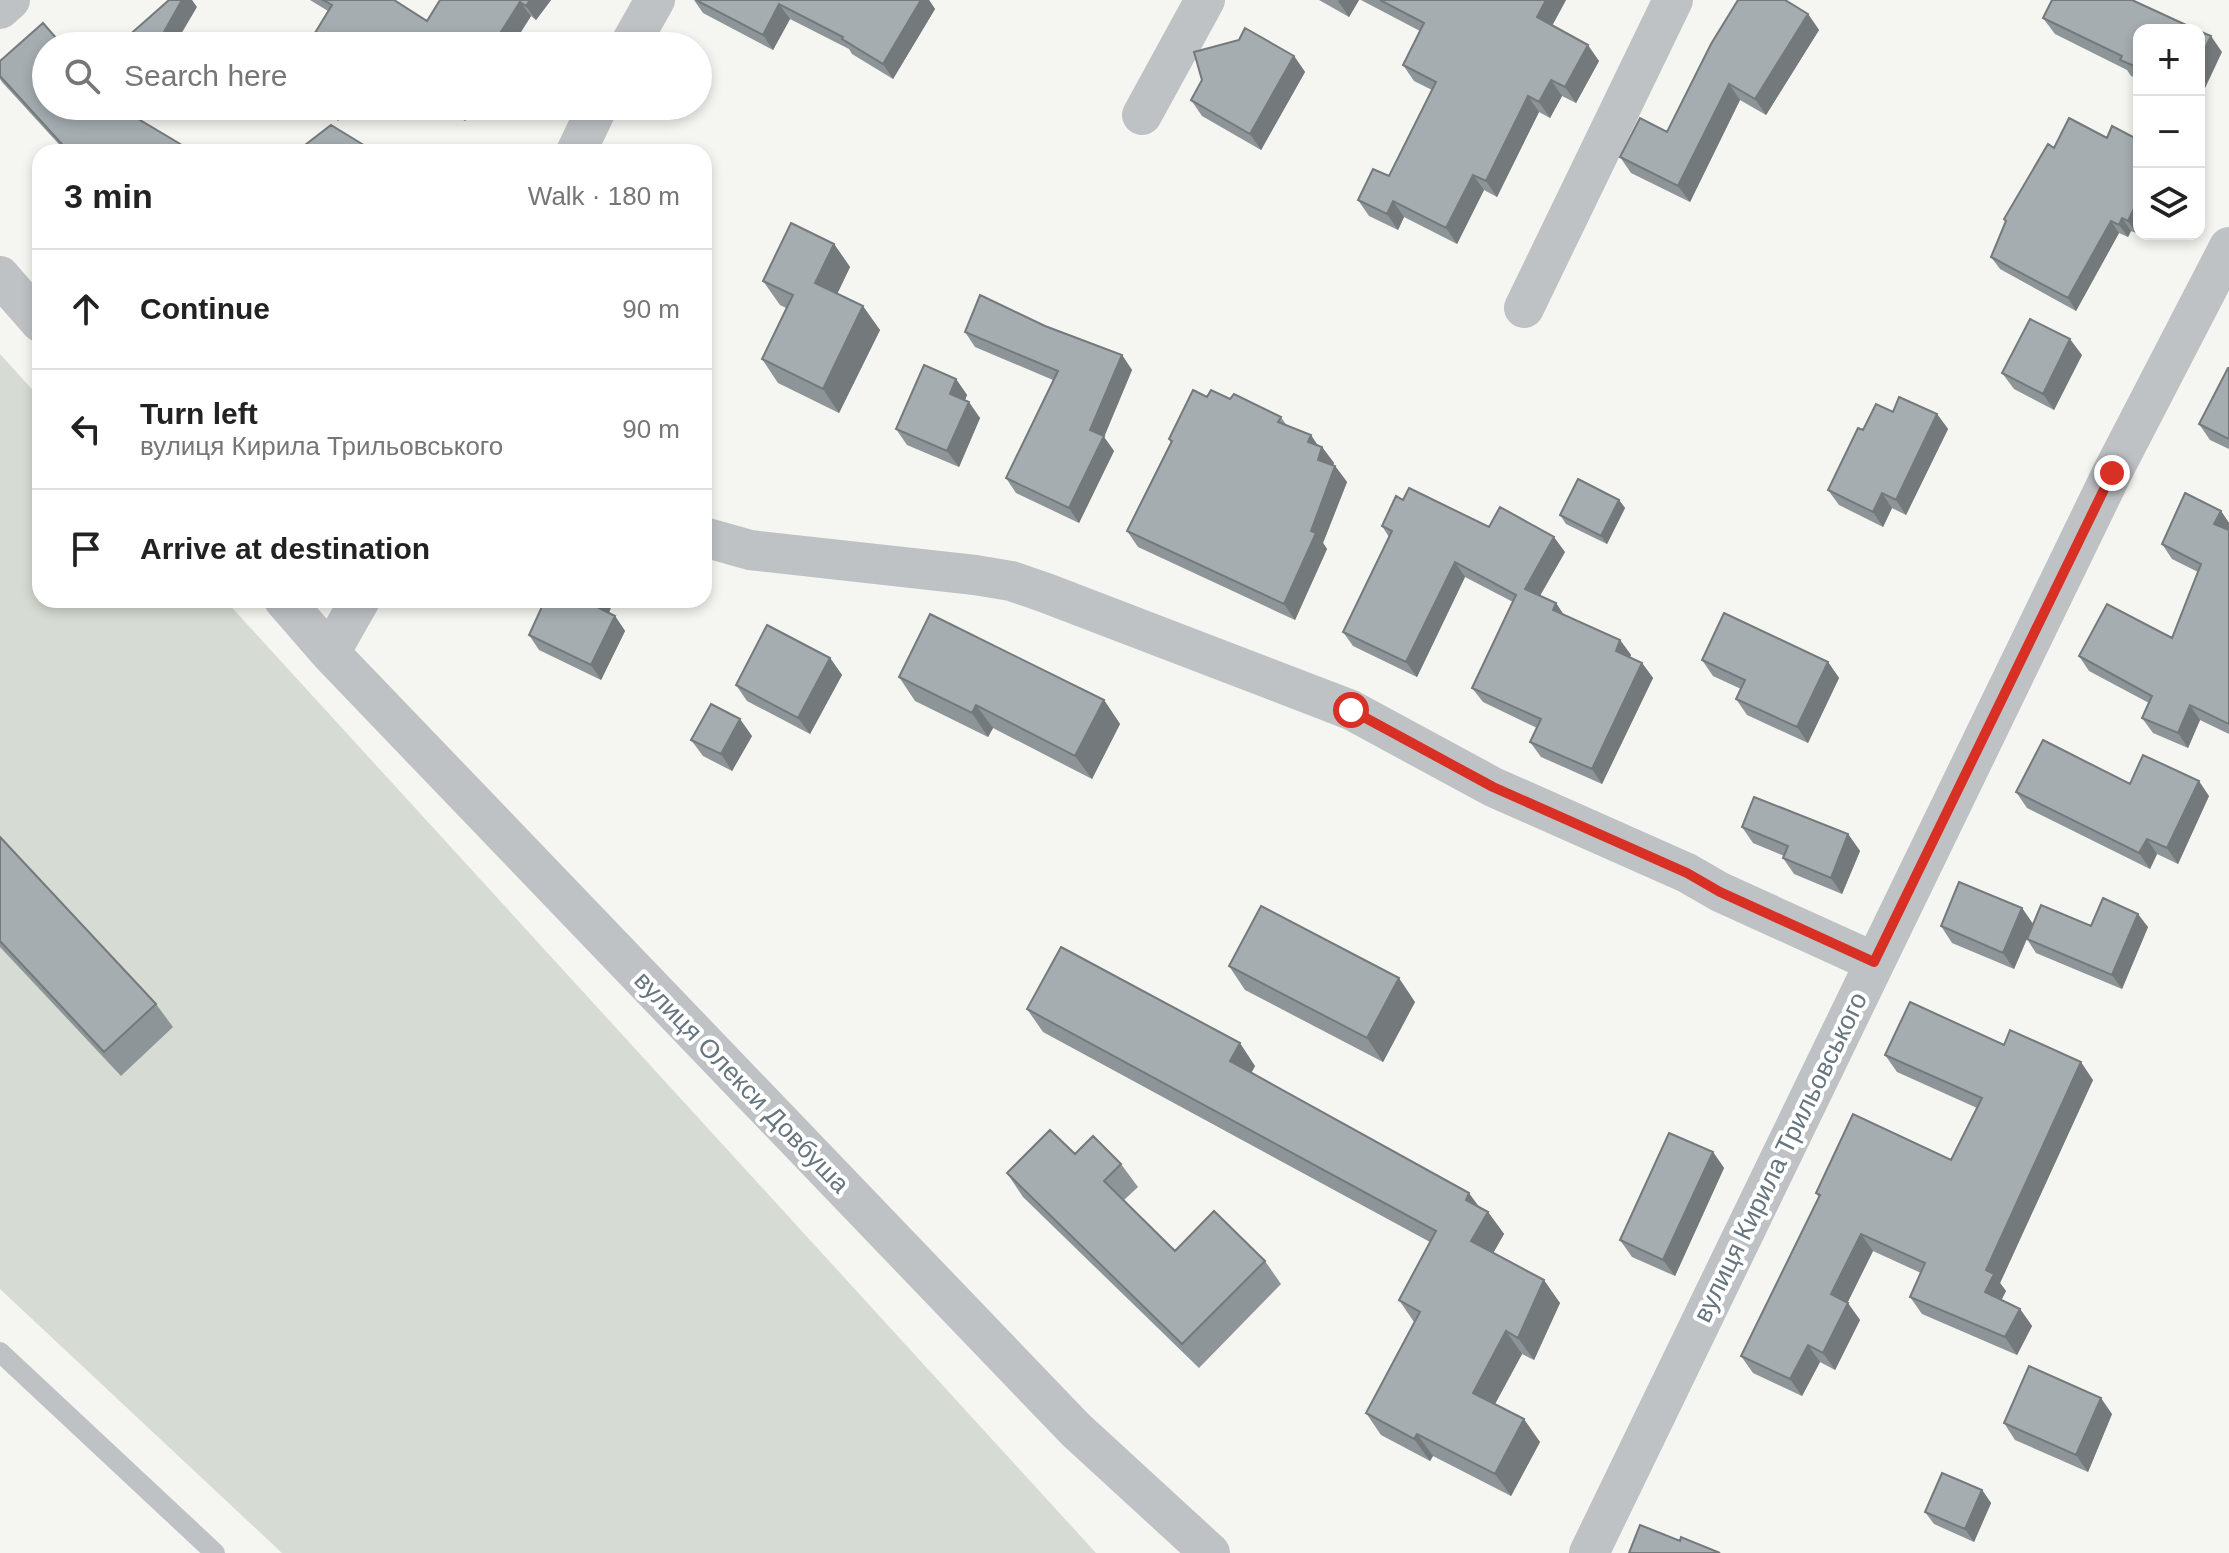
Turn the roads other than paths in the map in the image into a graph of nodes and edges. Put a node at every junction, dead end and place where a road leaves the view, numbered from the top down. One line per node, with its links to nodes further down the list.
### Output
1 (10, 0): 5 (street)
2 (655, 0): 6 (street)
3 (1205, 0): 7 (street)
4 (1673, 0): 12 (street)
5 (0, 9)
6 (637, 32)
7 (1142, 115)
8 (591, 120): 9 (street)
9 (580, 144)
10 (2229, 247): 18 (street, вулиця Кирила Трильовського)
11 (0, 276): 13 (street)
12 (1524, 308)
13 (32, 313)
14 (712, 539): 18 (street)
15 (291, 608): 17 (street, вулиця Олекси Довбуша)
16 (355, 608): 17 (street)
17 (330, 653): 21 (street, вулиця Олекси Довбуша)
18 (1874, 962): 22 (street, вулиця Кирила Трильовського)
19 (0, 1352): 20 (lane)
20 (215, 1553)
21 (1210, 1553)
22 (1589, 1553)

